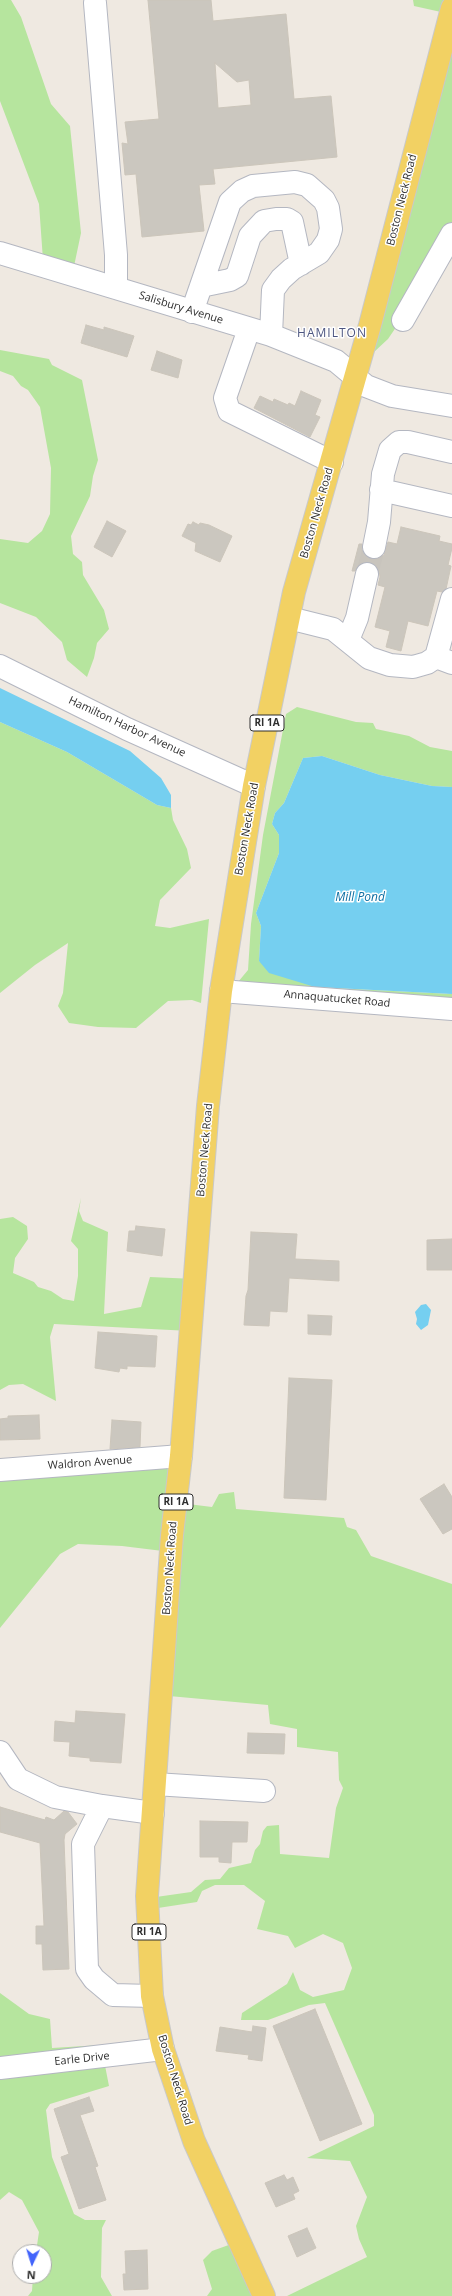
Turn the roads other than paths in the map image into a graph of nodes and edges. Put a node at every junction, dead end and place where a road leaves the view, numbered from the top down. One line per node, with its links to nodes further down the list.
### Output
1 (95, 3): 7 (street)
2 (452, 8): 12 (main road, Boston Neck Road / RI 1A)
3 (452, 234): 9 (street)
4 (0, 253): 7 (street, Salisbury Avenue)
5 (300, 264): 6 (street); 6 (street); 11 (street)
6 (201, 286): 8 (street)
7 (116, 288): 8 (street, Salisbury Avenue)
8 (192, 312): 10 (street, Salisbury Avenue)
9 (403, 320)
10 (249, 329): 11 (street, Salisbury Avenue); 15 (street)
11 (271, 335): 12 (street, Salisbury Avenue)
12 (355, 378): 13 (street, Salisbury Avenue); 15 (main road, Boston Neck Road / RI 1A)
13 (452, 406)
14 (452, 452): 16 (street)
15 (332, 462): 21 (main road, Boston Neck Road / RI 1A)
16 (381, 490): 17 (street); 18 (street)
17 (452, 506)
18 (374, 547)
19 (367, 574): 22 (street)
20 (452, 599): 23 (street)
21 (289, 618): 22 (street); 25 (main road, Boston Neck Road / RI 1A)
22 (348, 640): 23 (street)
23 (444, 660)
24 (0, 666): 25 (street, Hamilton Harbor Avenue)
25 (254, 786): 26 (main road, Boston Neck Road / RI 1A)
26 (221, 991): 27 (street, Annaquatucket Road); 28 (main road, Boston Neck Road / RI 1A)
27 (452, 1009)
28 (181, 1456): 29 (street, Waldron Avenue); 31 (main road, Boston Neck Road / RI 1A)
29 (0, 1470)
30 (0, 1752): 33 (street)
31 (155, 1784): 32 (street); 34 (main road, Boston Neck Road / RI 1A)
32 (264, 1792)
33 (102, 1806): 34 (street); 35 (street)
34 (153, 1813): 35 (main road, Boston Neck Road / RI 1A)
35 (152, 1996): 36 (main road, Boston Neck Road / RI 1A)
36 (163, 2049): 37 (street, Earle Drive); 38 (main road, Boston Neck Road / RI 1A)
37 (0, 2068)
38 (264, 2296)

